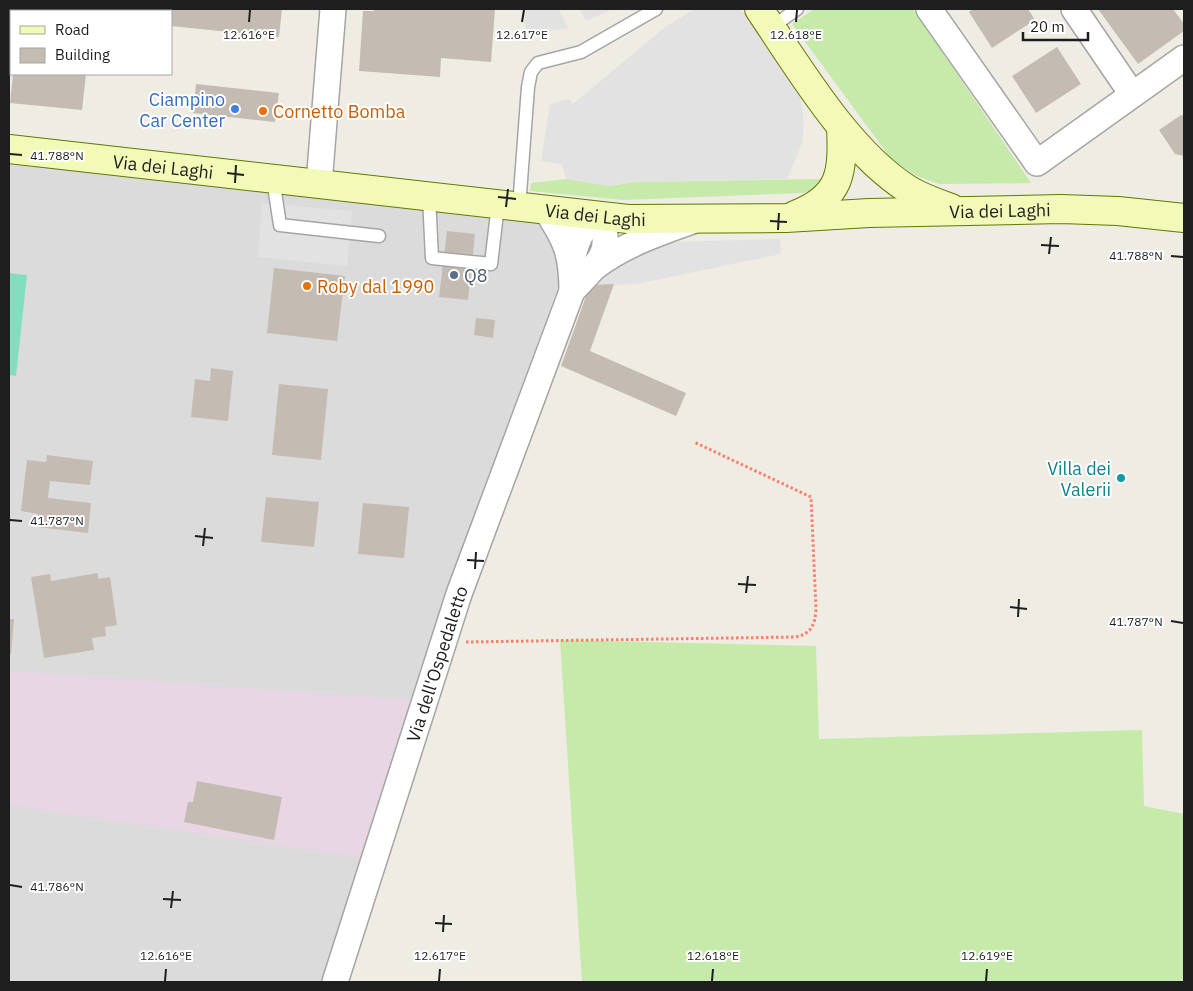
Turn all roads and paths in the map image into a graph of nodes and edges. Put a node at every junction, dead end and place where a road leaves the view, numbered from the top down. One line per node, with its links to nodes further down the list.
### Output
1 (334, 9): 14 (street)
2 (656, 9): 16 (lane)
3 (797, 9): 6 (lane)
4 (929, 9): 8 (street)
5 (1074, 9): 8 (street)
6 (766, 18): 9 (main road)
7 (1184, 58): 8 (street)
8 (1132, 94)
9 (841, 126): 11 (main road); 12 (main road)
10 (9, 149): 13 (main road, Via dei Laghi)
11 (879, 167): 18 (main road); 19 (main road)
12 (838, 178): 19 (main road); 21 (main road)
13 (274, 179): 14 (main road, Via dei Laghi); 24 (lane)
14 (319, 184): 15 (main road, Via dei Laghi)
15 (429, 197): 16 (main road, Via dei Laghi); 16 (lane)
16 (509, 206): 17 (main road, Via dei Laghi)
17 (546, 210): 20 (main road, Via dei Laghi); 25 (street)
18 (959, 212): 19 (main road, Via dei Laghi); 22 (main road, Via dei Laghi)
19 (868, 213): 21 (main road, Via dei Laghi)
20 (598, 216): 23 (main road, Via dei Laghi); 25 (street)
21 (786, 218): 23 (main road, Via dei Laghi)
22 (1184, 218)
23 (696, 219): 25 (street)
24 (379, 236)
25 (577, 275): 27 (street, Via dell'Ospedaletto)
26 (694, 442): 27 (path)
27 (443, 642): 28 (street, Via dell'Ospedaletto)
28 (335, 982)

